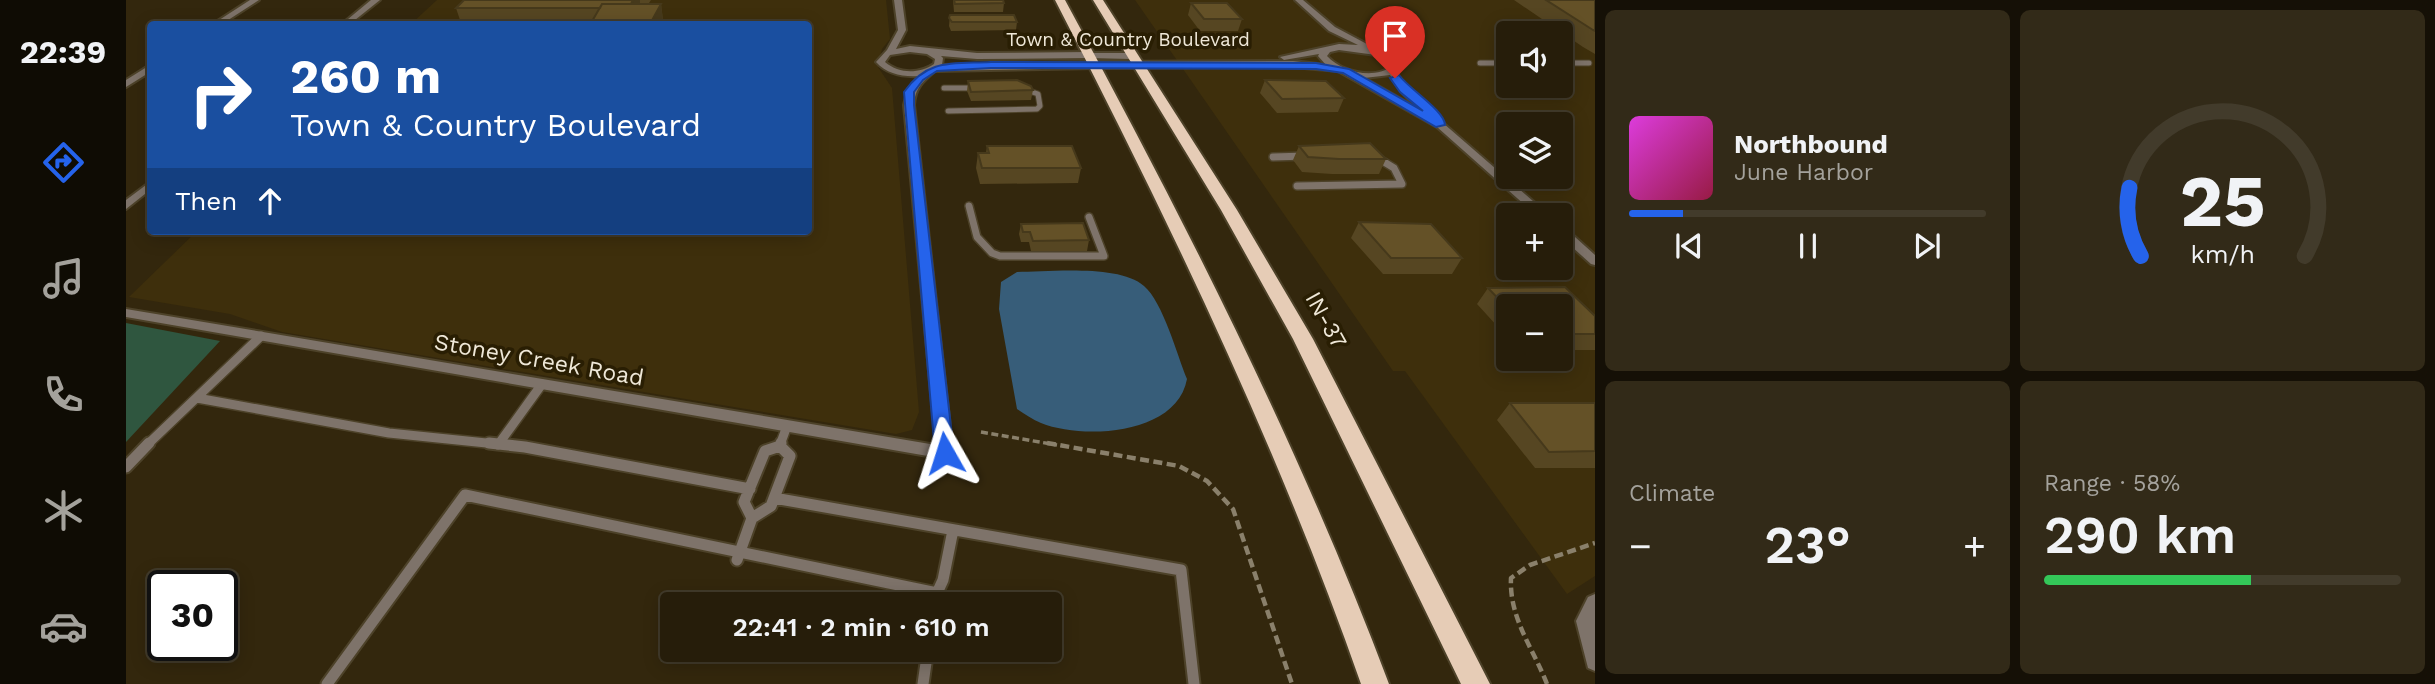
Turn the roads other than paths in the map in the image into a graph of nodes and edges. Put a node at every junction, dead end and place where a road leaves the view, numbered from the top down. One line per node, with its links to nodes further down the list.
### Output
1 (255, 0): 7 (street)
2 (376, 0): 8 (street)
3 (898, 0): 10 (street)
4 (1060, 0): 15 (highway)
5 (1098, 0): 16 (highway, IN-37)
6 (1299, 0): 9 (street)
7 (222, 21)
8 (350, 21)
9 (1332, 29): 11 (street); 14 (street)
10 (902, 30): 12 (street); 13 (street)
11 (1329, 49): 14 (street, Town & Country Boulevard); 16 (street, Town & Country Boulevard); 24 (street)
12 (891, 51): 13 (street, Town & Country Boulevard); 21 (street)
13 (926, 51): 15 (street, Town & Country Boulevard); 22 (street)
14 (1373, 51): 25 (street)
15 (1092, 60): 16 (street, Town & Country Boulevard); 22 (street, Town & Country Boulevard); 66 (highway)
16 (1136, 61): 24 (street, Town & Country Boulevard); 62 (highway, IN-37)
17 (1480, 63): 18 (lane)
18 (1496, 63)
19 (1573, 63): 20 (lane)
20 (1589, 63)
21 (890, 69): 22 (street, Town & Country Boulevard); 27 (street)
22 (933, 69): 27 (street)
23 (147, 70): 26 (street)
24 (1343, 70): 25 (street, Town & Country Boulevard); 32 (street)
25 (1392, 72): 32 (street)
26 (126, 84)
27 (903, 87): 48 (street, Stoney Creek Road)
28 (944, 88): 29 (lane)
29 (993, 88)
30 (1013, 88): 31 (lane)
31 (948, 111)
32 (1440, 125): 38 (street)
33 (1310, 156): 35 (lane)
34 (1366, 156): 36 (lane)
35 (1273, 157)
36 (1297, 186)
37 (147, 188): 39 (street)
38 (1529, 203)
39 (126, 206)
40 (969, 206): 41 (lane)
41 (1089, 218)
42 (1573, 242): 43 (street)
43 (1595, 261)
44 (126, 313): 45 (street, Stoney Creek Road)
45 (261, 336): 46 (street, Stoney Creek Road); 47 (lane)
46 (542, 384): 48 (street, Stoney Creek Road); 49 (lane)
47 (197, 398): 49 (lane); 51 (lane)
48 (787, 426): 50 (lane)
49 (498, 445): 52 (lane)
50 (780, 446): 52 (lane); 53 (lane)
51 (126, 467)
52 (750, 489): 54 (lane)
53 (774, 498): 54 (lane); 55 (lane)
54 (752, 517): 56 (lane)
55 (953, 530): 58 (lane); 65 (lane)
56 (738, 557): 57 (lane); 63 (lane)
57 (903, 592)
58 (939, 592)
59 (1595, 604): 60 (street)
60 (1595, 661)
61 (926, 662): 64 (lane)
62 (1471, 675)
63 (327, 684)
64 (923, 684)
65 (1194, 684)
66 (1375, 684)

